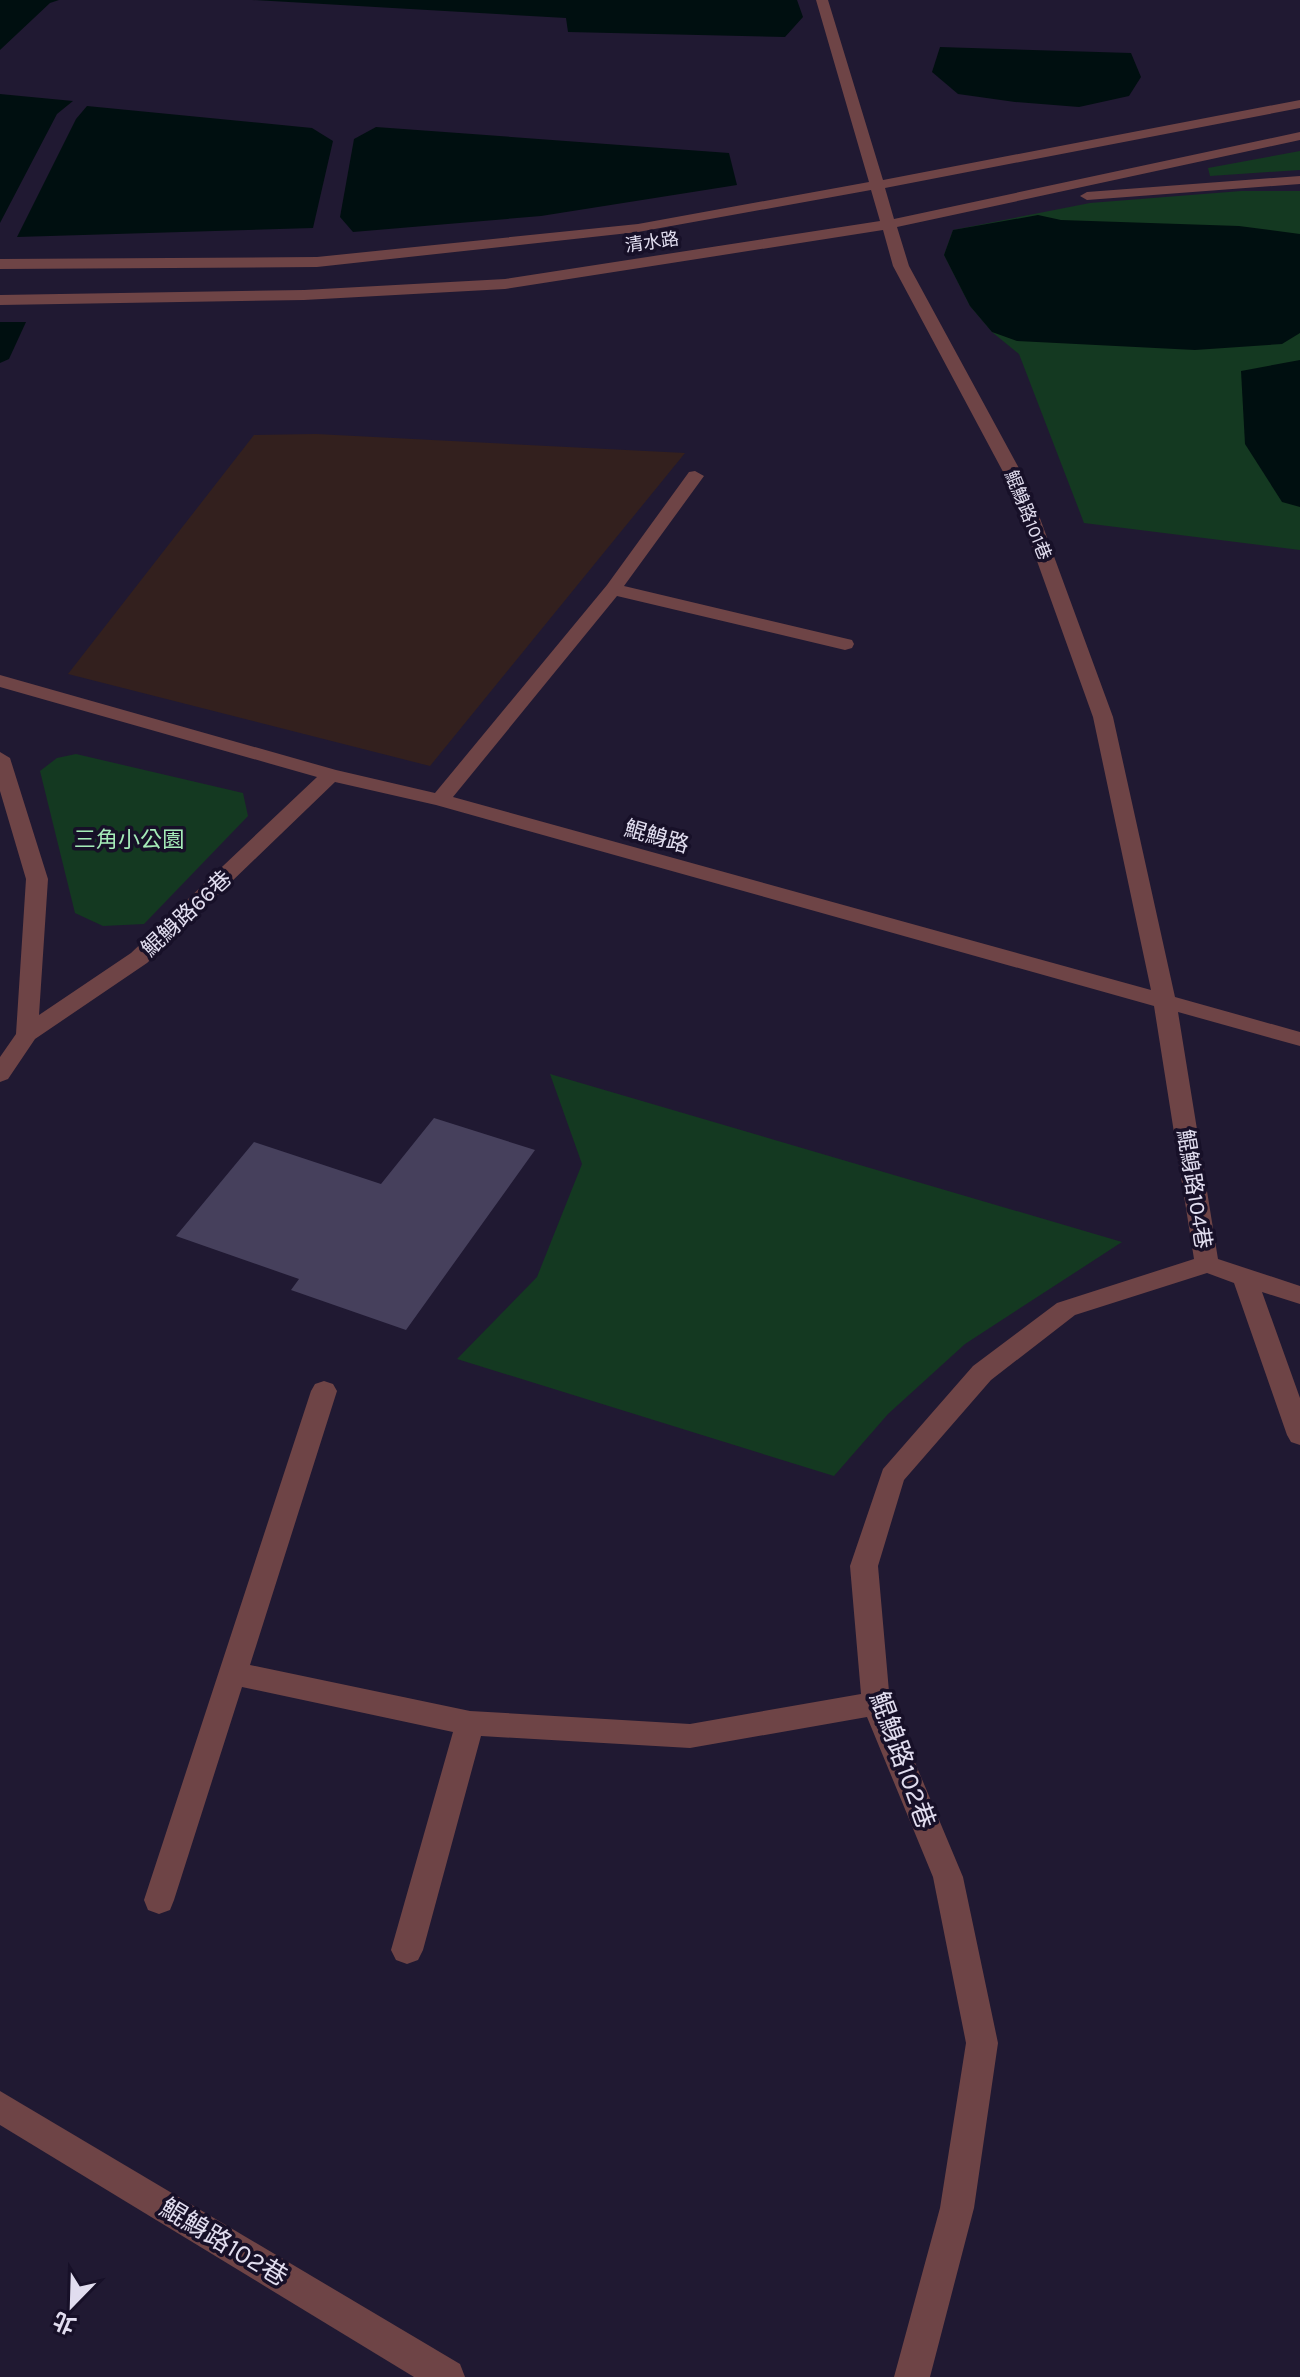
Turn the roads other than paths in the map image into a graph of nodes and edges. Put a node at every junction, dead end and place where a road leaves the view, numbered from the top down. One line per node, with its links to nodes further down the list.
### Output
1 (822, 0): 5 (street, 鯤鯓路101巷)
2 (1300, 104): 5 (street, 清水路)
3 (1300, 136): 6 (street, 清水路)
4 (1300, 180): 6 (street)
5 (879, 183): 6 (street, 鯤鯓路101巷); 7 (street, 清水路)
6 (890, 224): 8 (street, 清水路); 16 (street, 鯤鯓路101巷)
7 (0, 264)
8 (0, 300)
9 (695, 476): 10 (street)
10 (613, 589): 11 (street); 15 (street)
11 (845, 644)
12 (0, 681): 14 (street, 鯤鯓路)
13 (0, 758): 17 (street)
14 (331, 775): 15 (street, 鯤鯓路); 17 (street, 鯤鯓路66巷)
15 (440, 800): 16 (street, 鯤鯓路)
16 (1165, 1003): 18 (street, 鯤鯓路); 20 (street, 鯤鯓路104巷)
17 (27, 1034): 19 (street, 鯤鯓路66巷)
18 (1300, 1039)
19 (0, 1074)
20 (1207, 1264): 21 (street, 鯤鯓路104巷); 26 (street, 鯤鯓路102巷)
21 (1244, 1277): 22 (street, 鯤鯓路104巷); 24 (street)
22 (1300, 1295)
23 (324, 1391): 25 (street)
24 (1300, 1435)
25 (233, 1673): 27 (street); 28 (street)
26 (876, 1703): 27 (street); 32 (street, 鯤鯓路102巷)
27 (470, 1723): 29 (street)
28 (159, 1900)
29 (407, 1950)
30 (0, 2107): 31 (street, 鯤鯓路102巷)
31 (447, 2377)
32 (912, 2377)

